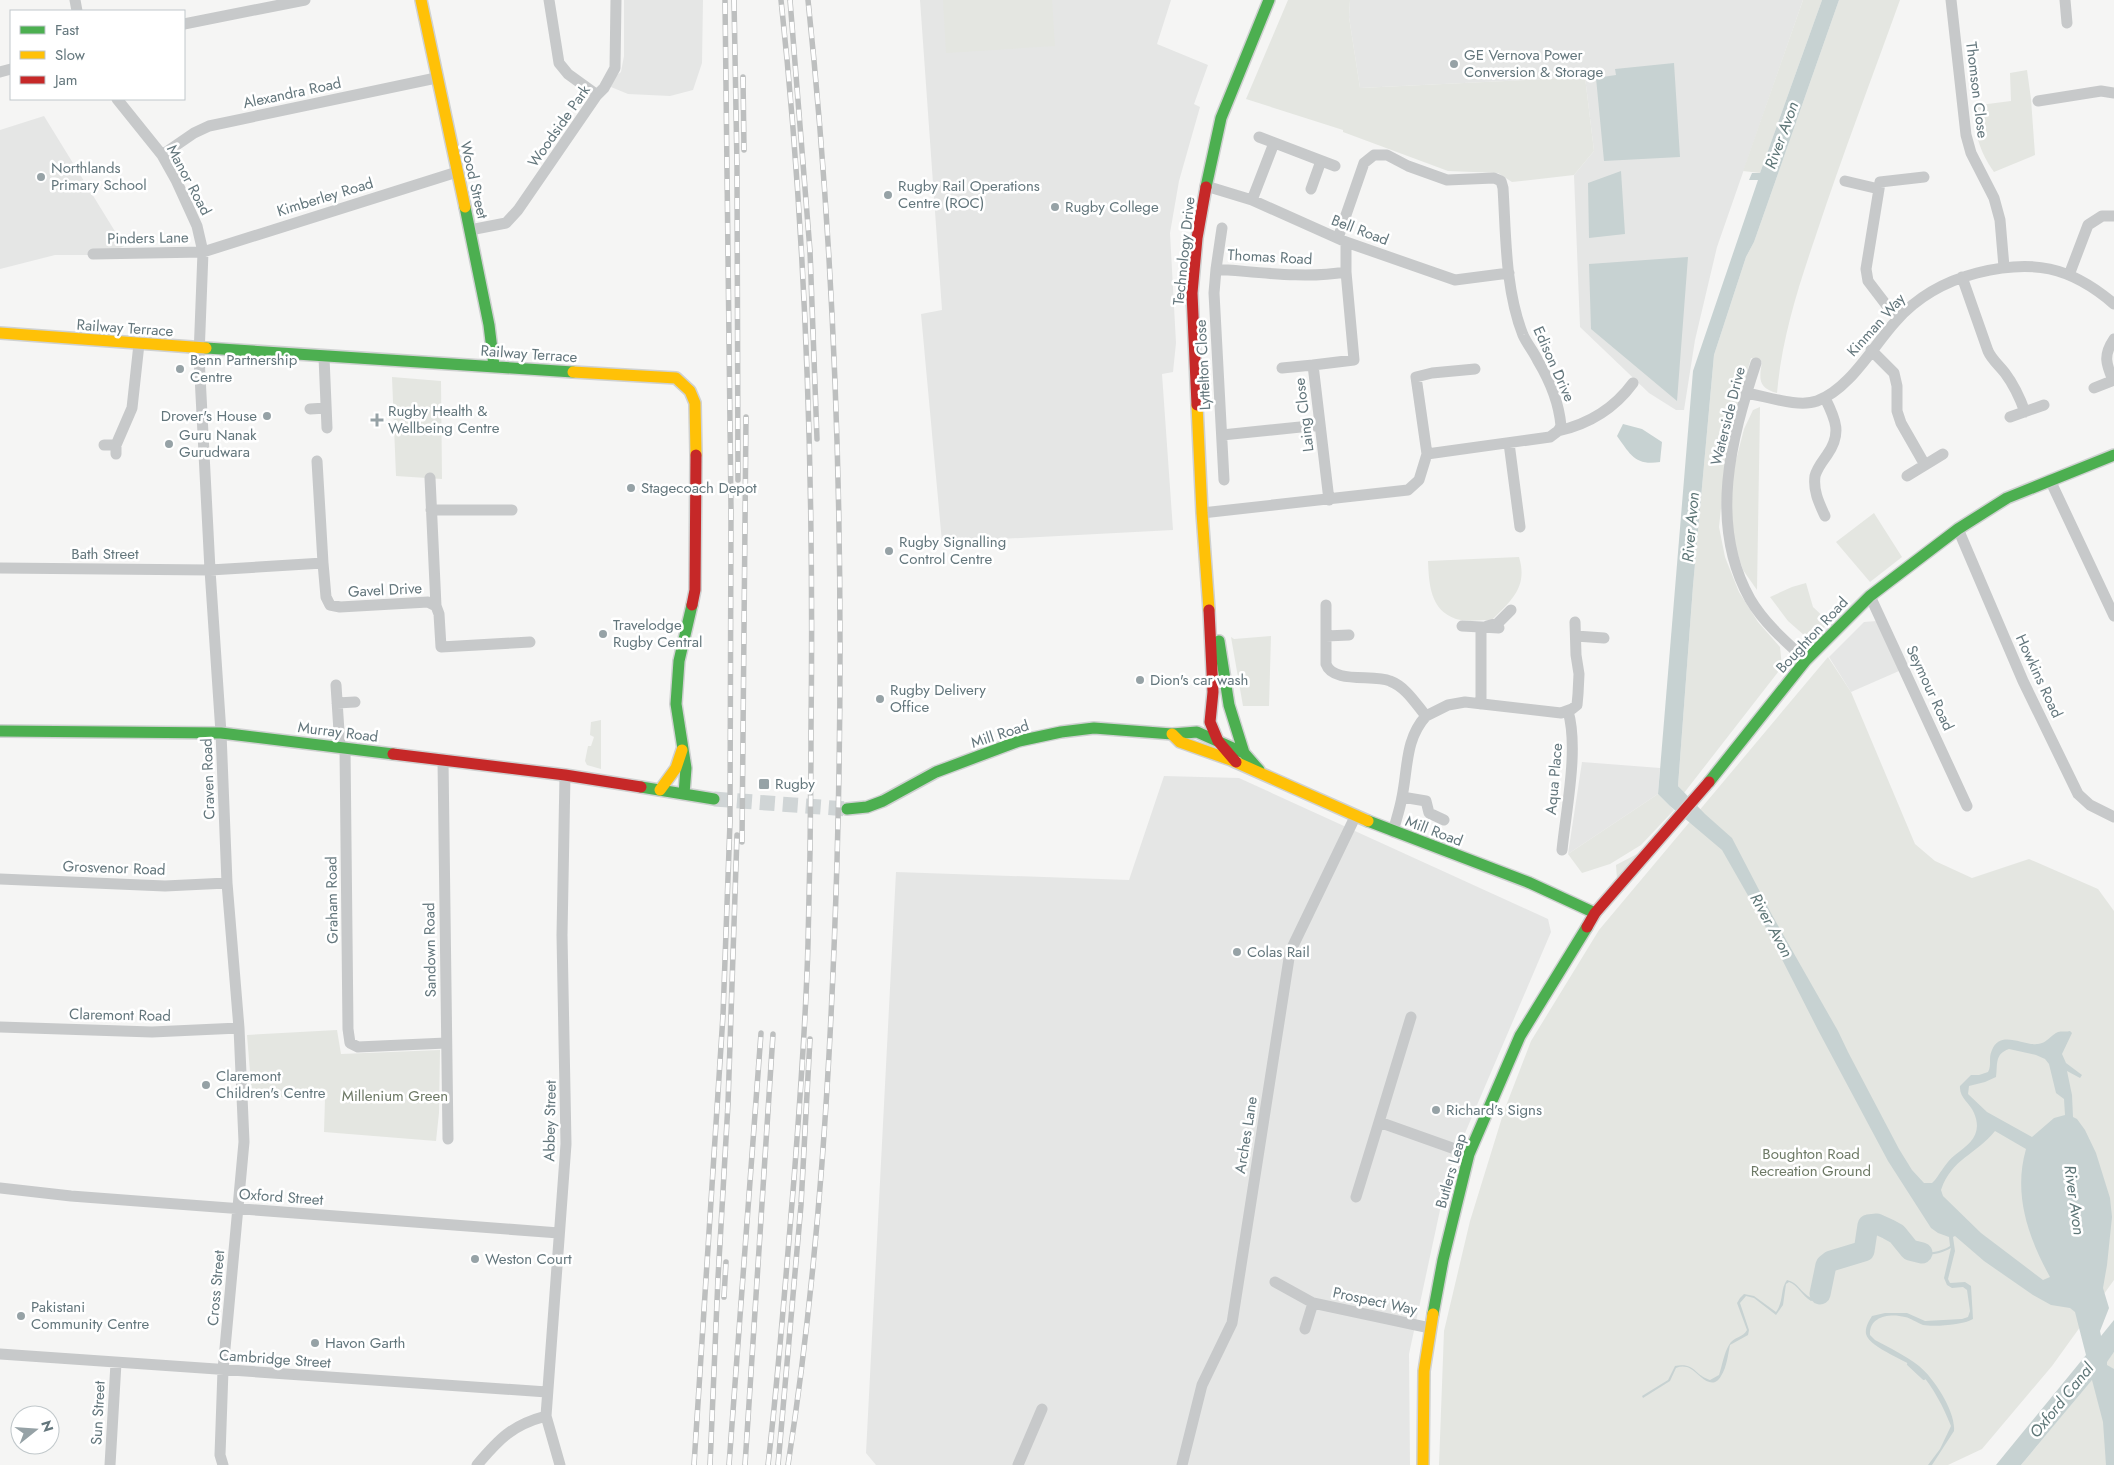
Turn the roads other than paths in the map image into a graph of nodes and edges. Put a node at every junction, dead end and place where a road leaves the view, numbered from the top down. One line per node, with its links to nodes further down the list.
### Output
1 (305, 0): 9 (street)
2 (421, 0): 10 (street, Wood Street)
3 (549, 0): 12 (street)
4 (616, 0): 12 (street, Woodside Park)
5 (1269, 0): 23 (street, Technology Drive)
6 (1951, 0): 33 (street, Thomson Close)
7 (2066, 0): 8 (street)
8 (2067, 23)
9 (185, 24)
10 (436, 78): 17 (street, Alexandra Road); 20 (street, Wood Street)
11 (2114, 93): 14 (street)
12 (597, 95): 29 (street, Woodside Park)
13 (118, 100): 17 (street, Manor Road)
14 (2038, 101)
15 (1259, 136): 16 (street)
16 (1274, 143): 18 (street); 26 (street)
17 (162, 155): 31 (street, Manor Road)
18 (1321, 161): 19 (street); 24 (street)
19 (1335, 166)
20 (457, 172): 29 (street, Wood Street); 31 (street, Kimberley Road)
21 (1924, 177): 25 (street)
22 (1846, 181): 25 (street)
23 (1206, 186): 26 (street, Bell Road); 81 (street, Technology Drive)
24 (1311, 189)
25 (1879, 189): 41 (street)
26 (1252, 200): 30 (street, Bell Road)
27 (2114, 216): 37 (street)
28 (1222, 228): 34 (street)
29 (470, 230): 50 (street, Wood Street)
30 (1342, 240): 35 (street, Laing Close); 36 (street, Bell Road); 36 (street, Edison Drive)
31 (203, 252): 32 (street, Pinders Lane); 45 (street, Manor Road)
32 (93, 254)
33 (2004, 266): 37 (street, Kinman Way); 38 (street, Kinman Way)
34 (1216, 269): 35 (street, Thomas Road); 39 (street, Thomas Road)
35 (1346, 272): 49 (street, Laing Close)
36 (1509, 272): 65 (street, Edison Drive)
37 (2069, 275): 40 (street, Kinman Way)
38 (1962, 277): 41 (street, Kinman Way); 61 (street)
39 (1214, 293): 66 (street, Lyttelton Close)
40 (2114, 304)
41 (1897, 319): 46 (street, Kinman Way)
42 (0, 333): 44 (street, Railway Terrace)
43 (2114, 339): 53 (street)
44 (139, 344): 45 (street, Railway Terrace); 68 (street)
45 (198, 348): 47 (street, Railway Terrace); 87 (street, Craven Road)
46 (1871, 350): 57 (street, Kinman Way); 73 (street)
47 (324, 357): 50 (street, Railway Terrace); 59 (street)
48 (1756, 363): 56 (street, Waterside Drive)
49 (1313, 365): 51 (street); 63 (street, Laing Close)
50 (494, 366): 118 (street, Railway Terrace)
51 (1282, 368)
52 (1475, 369): 69 (street)
53 (2114, 380): 55 (street)
54 (1634, 383): 65 (street)
55 (2094, 388)
56 (1746, 393): 57 (street, Kinman Way); 103 (street, Waterside Drive)
57 (1825, 398): 82 (street)
58 (2044, 405): 61 (street)
59 (326, 408): 60 (street); 64 (street)
60 (310, 409)
61 (2025, 412): 62 (street)
62 (2010, 418)
63 (1320, 425): 66 (street); 78 (street, Laing Close)
64 (327, 428)
65 (1558, 431): 67 (street)
66 (1222, 435): 76 (street, Lyttelton Close)
67 (1509, 443): 69 (street); 83 (street)
68 (104, 445)
69 (1427, 454): 78 (street)
70 (1943, 454): 73 (street)
71 (2114, 455): 77 (street, Boughton Road)
72 (317, 461): 85 (street)
73 (1925, 464): 74 (street)
74 (1907, 476)
75 (430, 478): 79 (street)
76 (1224, 480)
77 (2050, 480): 84 (street, Boughton Road); 93 (street)
78 (1329, 500): 81 (street)
79 (431, 510): 80 (street); 91 (street)
80 (512, 510)
81 (1202, 513): 88 (street, Technology Drive)
82 (1825, 516)
83 (1520, 527)
84 (1958, 529): 89 (street, Boughton Road); 132 (street, Howkins Road)
85 (323, 563): 87 (street); 91 (street, Gavel Drive)
86 (0, 568): 87 (street, Bath Street)
87 (210, 570): 114 (street, Craven Road)
88 (1208, 575): 105 (street, Technology Drive); 111 (street, Technology Drive)
89 (1870, 596): 103 (street, Boughton Road); 129 (street, Seymour Road)
90 (1326, 605): 99 (street)
91 (436, 606): 102 (street, Gavel Drive)
92 (1511, 610): 96 (street)
93 (2114, 616)
94 (1575, 622): 100 (street)
95 (1462, 626): 96 (street)
96 (1483, 627): 97 (street); 108 (street)
97 (1499, 628)
98 (1349, 635): 99 (street)
99 (1326, 636): 110 (street)
100 (1576, 636): 101 (street); 109 (street)
101 (1604, 638)
102 (530, 642)
103 (1806, 660): 138 (street, Boughton Road)
104 (336, 685): 107 (street)
105 (1228, 701): 116 (street); 120 (street, Technology Drive)
106 (355, 702): 107 (street)
107 (337, 703): 117 (street)
108 (1481, 704): 109 (street); 110 (street)
109 (1568, 712): 135 (street, Aqua Place)
110 (1426, 716): 127 (street)
111 (1210, 722): 113 (street); 116 (street)
112 (0, 731): 114 (street, Murray Road)
113 (1197, 732): 115 (street, Mill Road); 116 (street)
114 (221, 733): 117 (street, Murray Road); 137 (street, Craven Road)
115 (1172, 734): 119 (street, Mill Road); 130 (street, Mill Road)
116 (1218, 741): 119 (street); 120 (street); 122 (street)
117 (342, 748): 121 (street, Murray Road); 142 (street, Graham Road)
118 (682, 748): 125 (street, Railway Terrace); 126 (street, Railway Terrace)
119 (1208, 751): 122 (street, Mill Road)
120 (1244, 754): 123 (street, Mill Road)
121 (443, 760): 124 (street, Murray Road); 142 (street, Sandown Road)
122 (1236, 762): 123 (street, Mill Road)
123 (1263, 774): 131 (street, Mill Road)
124 (566, 775): 125 (street, Murray Road); 149 (street, Abbey Street)
125 (665, 791): 126 (street)
126 (684, 794): 128 (street)
127 (1402, 797): 133 (street, Mill Road); 134 (street)
128 (714, 799)
129 (1967, 806)
130 (847, 809)
131 (1356, 815): 134 (street, Mill Road); 165 (street, Arches Lane)
132 (2114, 817)
133 (1444, 820)
134 (1392, 832): 138 (street, Mill Road)
135 (1562, 850)
136 (0, 879): 137 (street, Grosvenor Road)
137 (227, 883): 141 (street, Craven Road)
138 (1595, 913): 145 (street, Butlers Leap)
139 (1411, 1017): 143 (street)
140 (0, 1028): 141 (street, Claremont Road)
141 (239, 1028): 148 (street, Craven Road)
142 (446, 1043): 144 (street, Sandown Road)
143 (1378, 1122): 145 (street); 147 (street)
144 (448, 1139)
145 (1469, 1154): 152 (street, Butlers Leap)
146 (0, 1188): 148 (street, Oxford Street)
147 (1356, 1197)
148 (238, 1208): 149 (street, Oxford Street); 156 (street, Cross Street)
149 (559, 1233): 157 (street, Abbey Street)
150 (1275, 1282): 151 (street, Prospect Way)
151 (1312, 1303): 152 (street, Prospect Way); 153 (street, Prospect Way)
152 (1430, 1328): 166 (street, Butlers Leap)
153 (1305, 1329)
154 (0, 1354): 155 (street, Cambridge Street)
155 (116, 1363): 156 (street, Cambridge Street); 160 (street, Sun Street)
156 (223, 1370): 157 (street, Cambridge Street); 161 (street, Cross Street)
157 (547, 1392): 159 (street, Abbey Street)
158 (1042, 1408): 164 (street)
159 (546, 1416): 162 (street); 163 (street, Abbey Street)
160 (110, 1465)
161 (223, 1465)
162 (477, 1465)
163 (560, 1465)
164 (1018, 1465)
165 (1182, 1465)
166 (1423, 1465)

